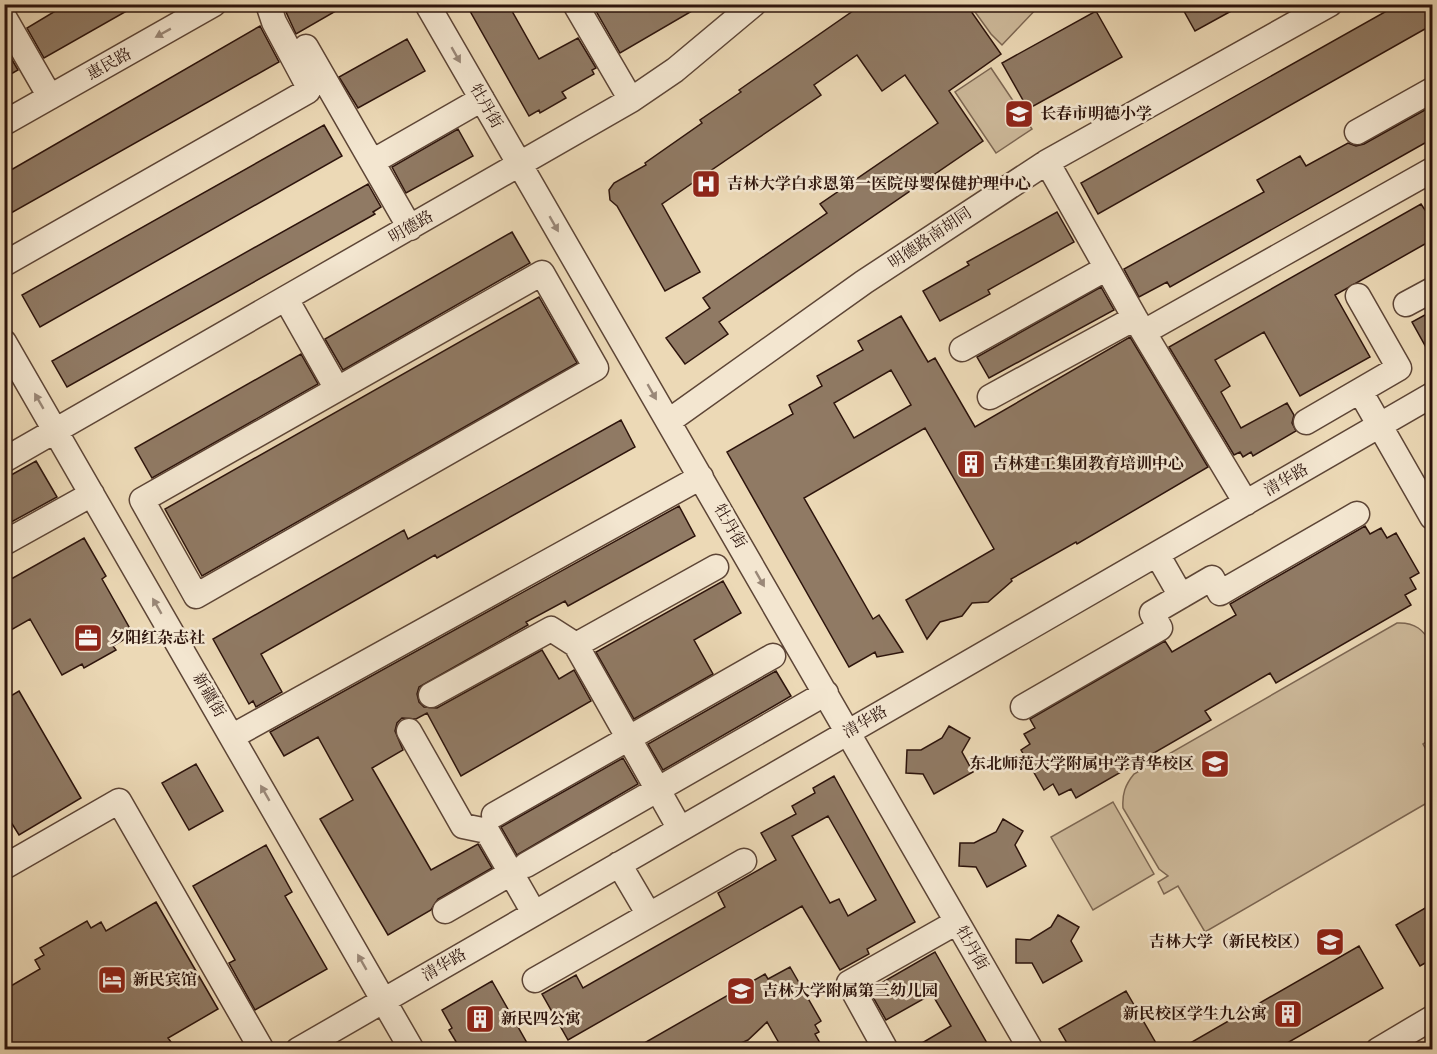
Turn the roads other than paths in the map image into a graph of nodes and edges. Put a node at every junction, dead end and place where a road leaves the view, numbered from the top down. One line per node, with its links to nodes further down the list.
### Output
1 (214, 4): 10 (street, 惠民路, one-way to 10)
2 (268, 4): 20 (street)
3 (279, 4): 15 (street)
4 (427, 4): 11 (street, 牡丹街, one-way to 11)
5 (575, 4): 12 (street)
6 (754, 4): 12 (street, 明德路)
7 (1330, 4): 16 (street, 明德路南胡同)
8 (4, 17): 10 (street)
9 (1432, 90): 14 (street)
10 (50, 98): 13 (street, 惠民路)
11 (482, 99): 15 (street); 17 (street, 牡丹街)
12 (631, 100): 17 (street, 明德路)
13 (4, 123)
14 (1357, 132)
15 (372, 162): 19 (street)
16 (1047, 162): 21 (street); 33 (street, 明德路南胡同)
17 (520, 164): 19 (street, 明德路); 33 (street, 牡丹街, one-way to 33)
18 (1432, 170): 26 (street)
19 (410, 228): 24 (street, 明德路)
20 (4, 264)
21 (1107, 268): 26 (street); 28 (street)
22 (1432, 290): 25 (street)
23 (1358, 296): 30 (street)
24 (286, 299): 29 (street); 36 (street, 明德路)
25 (1406, 304)
26 (1140, 325): 32 (street); 40 (street)
27 (4, 342): 36 (street, 新疆街, one-way to 27)
28 (962, 349)
29 (337, 389): 29 (street)
30 (1360, 391): 34 (street); 35 (street)
31 (1432, 395): 35 (street, 清华路)
32 (990, 397)
33 (669, 421): 38 (street, 牡丹街)
34 (1306, 422)
35 (1380, 426): 40 (street, 清华路); 42 (street)
36 (56, 431): 37 (street, 明德路); 39 (street, 新疆街)
37 (4, 460)
38 (701, 477): 49 (street, 牡丹街, one-way to 49); 54 (street)
39 (92, 494): 43 (street); 54 (street, 新疆街, one-way to 39)
40 (1246, 503): 44 (street, 清华路)
41 (1357, 514): 46 (street)
42 (1432, 517)
43 (4, 543)
44 (1157, 554): 46 (street); 53 (street, 清华路)
45 (716, 567): 47 (street)
46 (1181, 596): 51 (street)
47 (576, 645): 50 (street); 55 (street)
48 (773, 656): 55 (street)
49 (826, 693): 53 (street, 牡丹街); 56 (street)
50 (431, 695)
51 (1023, 707)
52 (409, 731): 62 (street)
53 (849, 732): 58 (street, 清华路); 66 (street, 牡丹街)
54 (233, 736): 68 (street, 新疆街, one-way to 54)
55 (629, 739): 56 (street); 57 (street)
56 (657, 790): 58 (street); 62 (street)
57 (494, 815)
58 (680, 829): 60 (street, 清华路)
59 (744, 861): 65 (street)
60 (620, 864): 64 (street, 清华路); 65 (street)
61 (4, 867): 70 (street)
62 (518, 869): 63 (street); 64 (street)
63 (445, 911)
64 (534, 913): 68 (street, 清华路)
65 (649, 915): 67 (street)
66 (957, 922): 73 (street); 74 (street, 牡丹街)
67 (535, 980)
68 (384, 1000): 71 (street, 清华路); 72 (street, 新疆街)
69 (1432, 1018): 75 (street)
70 (262, 1050)
71 (298, 1050)
72 (412, 1050)
73 (886, 1050)
74 (1031, 1050)
75 (1378, 1050)

